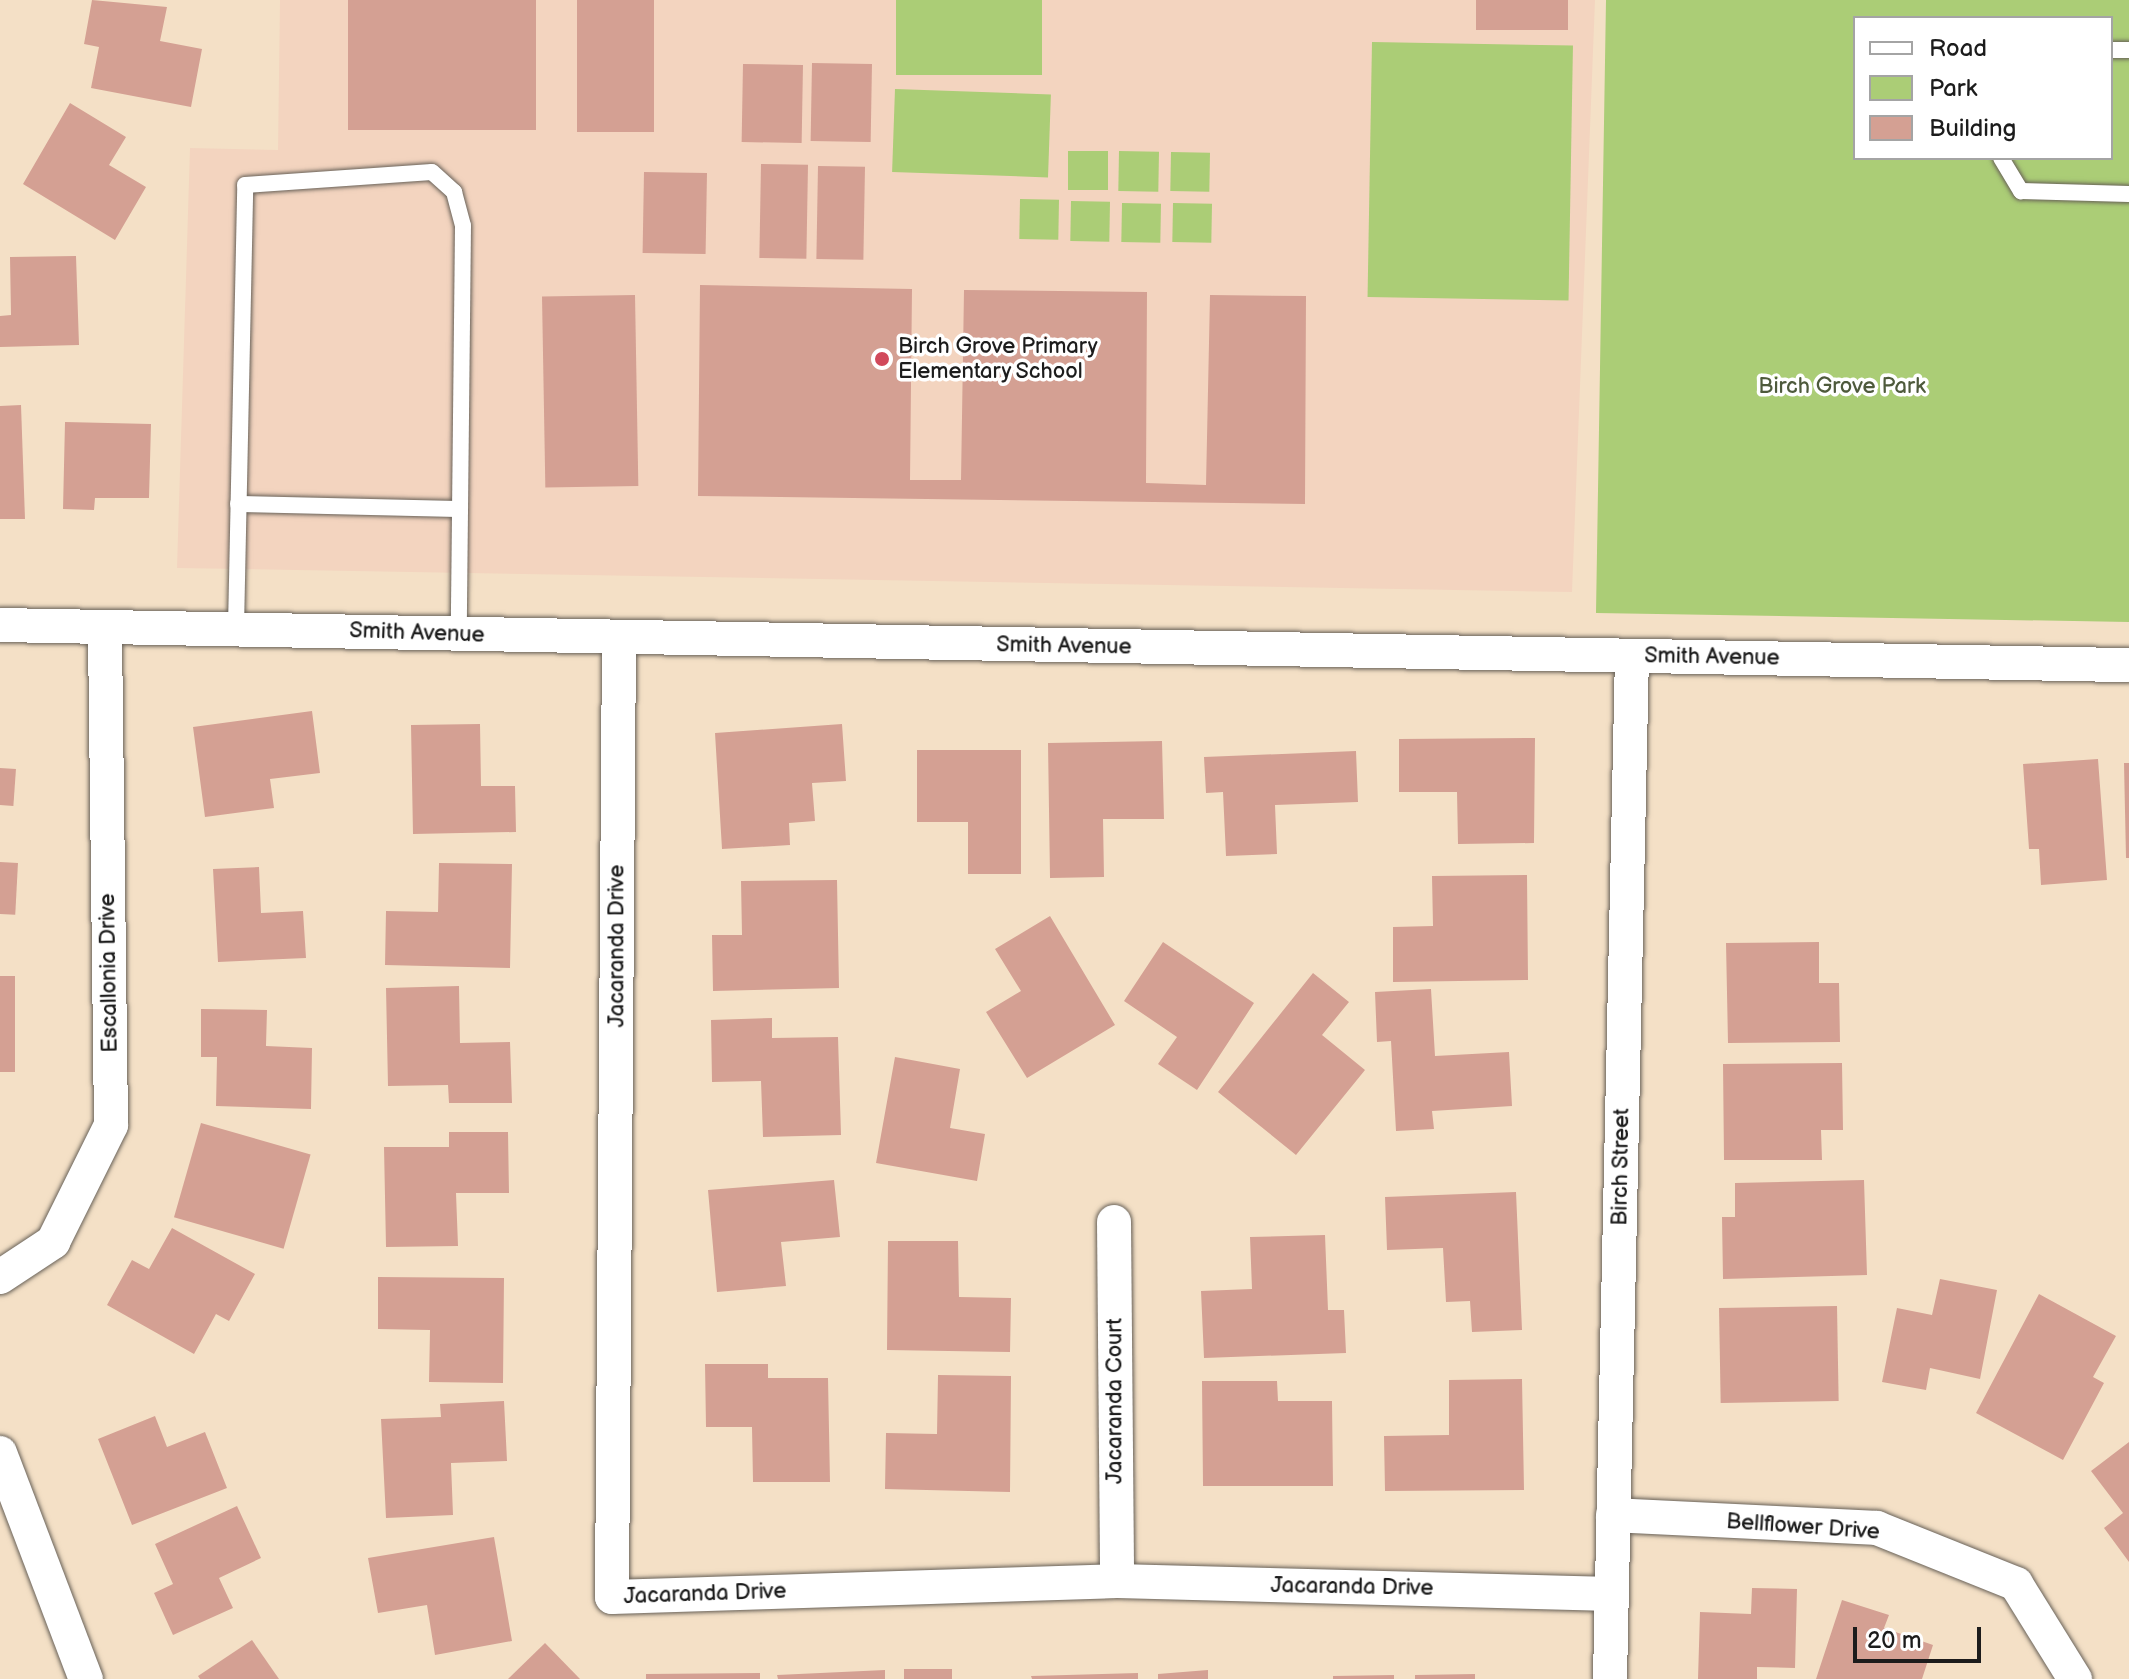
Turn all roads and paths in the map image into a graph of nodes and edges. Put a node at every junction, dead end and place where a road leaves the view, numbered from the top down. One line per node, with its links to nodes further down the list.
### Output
1 (2002, 160): 2 (lane)
2 (2129, 194)
3 (238, 504): 4 (lane); 4 (lane); 7 (lane)
4 (460, 509): 8 (lane)
5 (0, 625): 6 (street, Smith Avenue)
6 (105, 627): 7 (street, Smith Avenue); 13 (street, Escallonia Drive)
7 (236, 628): 8 (street, Smith Avenue)
8 (459, 634): 9 (street, Smith Avenue)
9 (619, 638): 10 (street, Smith Avenue); 16 (street, Jacaranda Drive)
10 (1632, 656): 11 (street, Smith Avenue); 15 (street, Birch Street)
11 (2129, 665)
12 (1114, 1222): 16 (street, Jacaranda Court)
13 (0, 1277)
14 (0, 1453): 18 (street)
15 (1613, 1515): 17 (street, Birch Street); 20 (street, Bellflower Drive)
16 (1117, 1581): 17 (street, Jacaranda Drive)
17 (1612, 1594): 19 (street, Birch Street)
18 (86, 1679)
19 (1610, 1679)
20 (2075, 1679)

